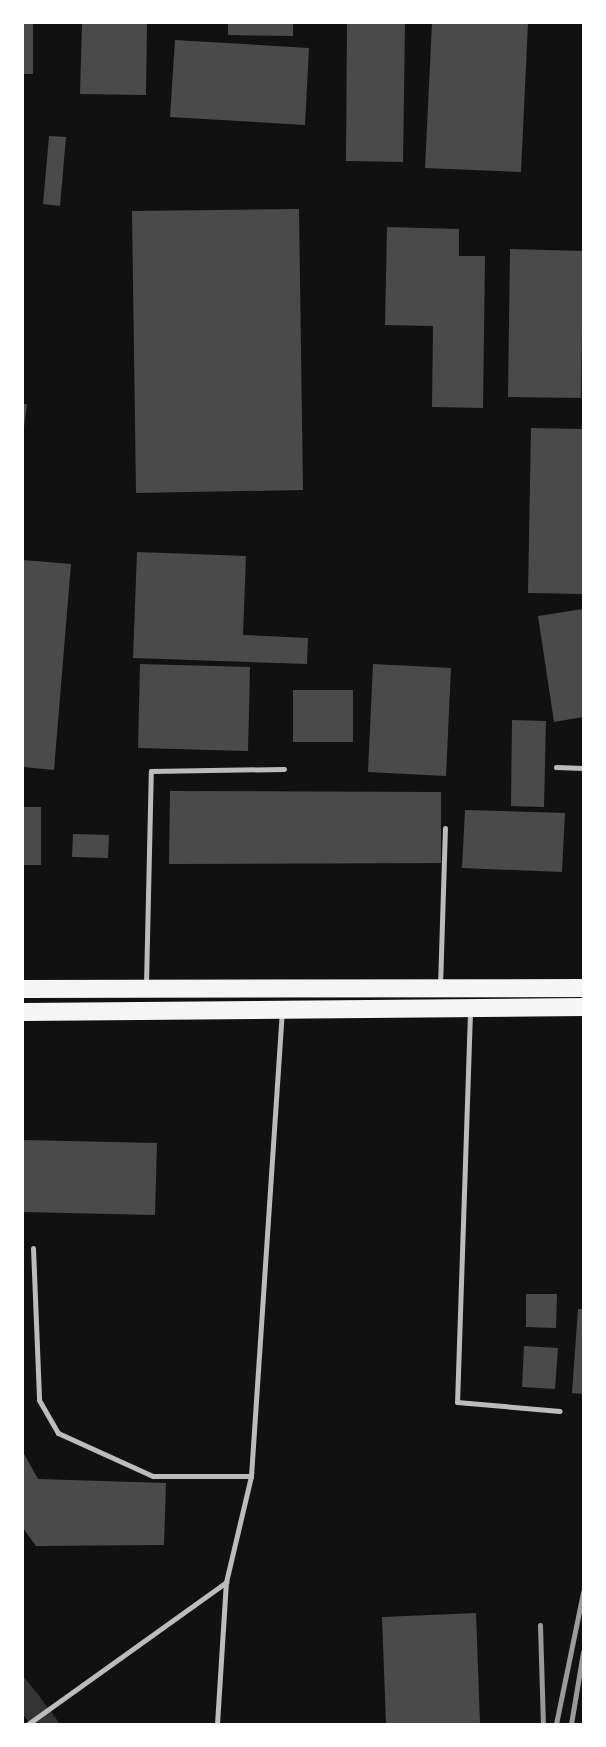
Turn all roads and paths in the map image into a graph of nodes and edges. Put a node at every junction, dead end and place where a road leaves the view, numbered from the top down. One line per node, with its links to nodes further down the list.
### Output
1 (556, 767): 2 (lane)
2 (583, 768)
3 (284, 769): 9 (lane)
4 (446, 828): 7 (lane)
5 (583, 988): 8 (main road)
6 (23, 989): 9 (main road)
7 (440, 989): 8 (main road); 10 (main road); 12 (main road)
8 (471, 989): 13 (main road)
9 (146, 990): 10 (main road); 15 (main road)
10 (283, 990): 14 (main road)
11 (583, 1007): 13 (main road)
12 (439, 1008): 13 (main road); 14 (main road)
13 (470, 1008): 18 (lane)
14 (282, 1010): 15 (main road); 19 (lane)
15 (147, 1011): 16 (main road)
16 (23, 1012)
17 (33, 1248): 19 (lane)
18 (560, 1411)
19 (251, 1476): 20 (lane)
20 (226, 1582): 21 (lane); 22 (lane)
21 (28, 1724)
22 (217, 1724)

